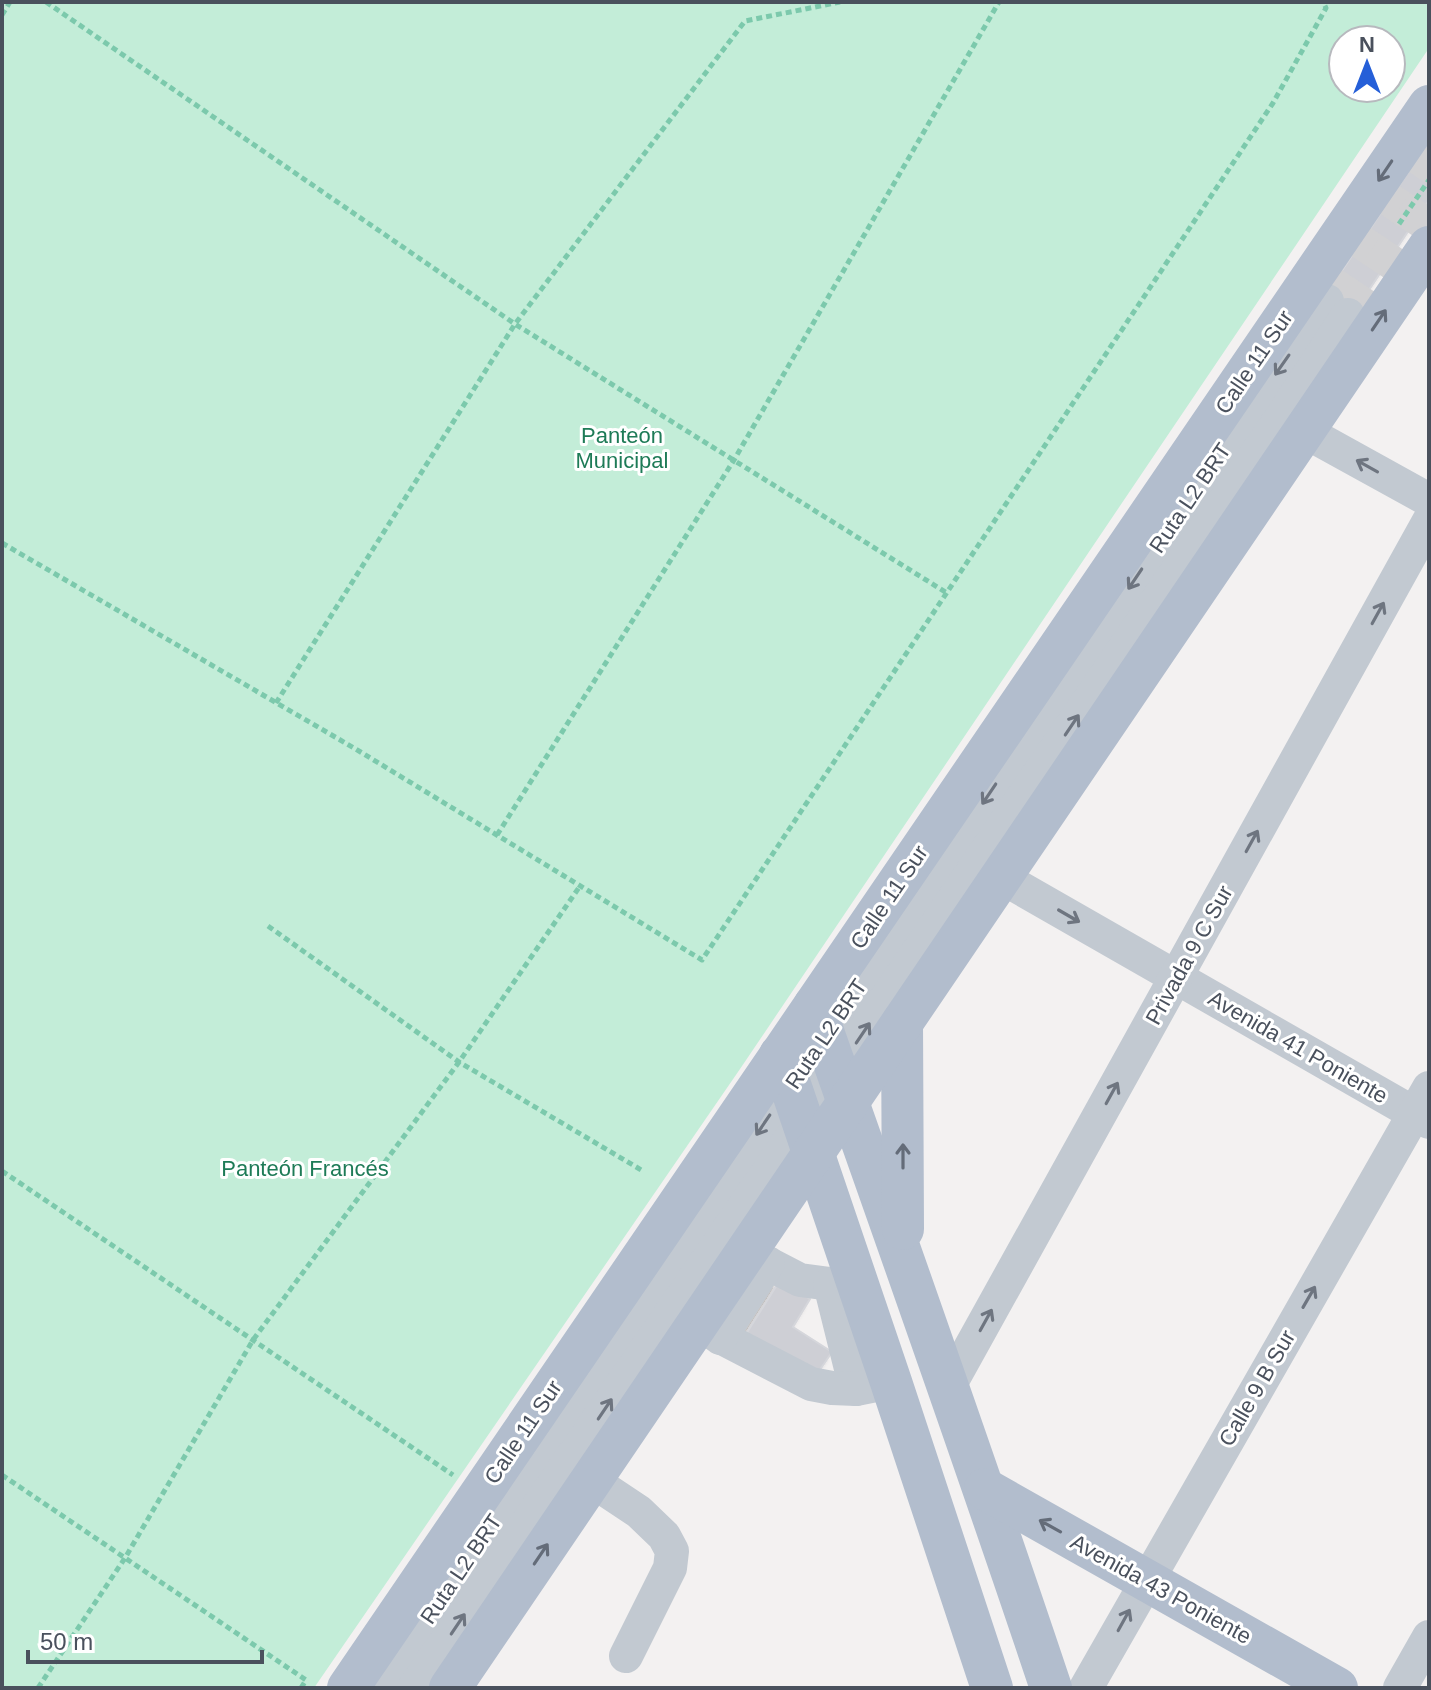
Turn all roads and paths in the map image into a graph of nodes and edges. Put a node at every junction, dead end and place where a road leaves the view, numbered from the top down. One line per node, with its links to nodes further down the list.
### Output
1 (10, 2): 6 (path)
2 (46, 2): 10 (path)
3 (840, 2): 10 (path)
4 (999, 2): 12 (path)
5 (1323, 2): 16 (path)
6 (2, 15)
7 (1429, 106): 25 (main road, Calle 11 Sur, one-way to 25)
8 (1429, 247): 11 (main road, Calle 11 Sur, one-way to 8)
9 (1338, 308): 25 (street, Ruta L2 BRT)
10 (515, 324): 12 (path); 17 (path)
11 (1304, 431): 13 (street, one-way to 11); 19 (main road, Calle 11 Sur)
12 (734, 460): 16 (path); 18 (path)
13 (1429, 500)
14 (1429, 521): 22 (street, Privada 9 C Sur, one-way to 14)
15 (2, 543): 17 (path)
16 (947, 593): 20 (path)
17 (276, 703): 18 (path)
18 (497, 835): 20 (path)
19 (1001, 877): 22 (street, Avenida 41 Poniente, one-way to 22); 23 (main road, Calle 11 Sur)
20 (580, 886): 24 (path)
21 (268, 926): 24 (path)
22 (1176, 977): 26 (street, Avenida 41 Poniente); 35 (street, Privada 9 C Sur, one-way to 22)
23 (902, 1023): 25 (main road, Calle 11 Sur); 30 (main road, one-way to 23)
24 (459, 1062): 28 (path); 33 (path)
25 (816, 1086): 29 (main road, Calle 11 Sur); 30 (main road); 31 (main road); 46 (main road, Calle 11 Sur); 47 (street, Ruta L2 BRT, one-way to 47); 48 (street, Ruta L2 BRT, one-way to 25); 51 (street); 52 (street)
26 (1424, 1108): 41 (street, Calle 9 B Sur, one-way to 26)
27 (2, 1171): 33 (path)
28 (643, 1171)
29 (757, 1258): 31 (street); 32 (main road, Calle 11 Sur)
30 (903, 1262): 35 (main road)
31 (844, 1283): 34 (main road)
32 (708, 1332): 34 (street); 38 (main road, Calle 11 Sur)
33 (253, 1340): 37 (path); 40 (path)
34 (874, 1385): 50 (main road)
35 (948, 1388): 39 (main road)
36 (2, 1475): 40 (path)
37 (459, 1479)
38 (591, 1480): 43 (street); 49 (main road, Calle 11 Sur, one-way to 38)
39 (985, 1489): 41 (main road, Avenida 43 Poniente, one-way to 39); 53 (main road)
40 (125, 1558): 44 (path); 45 (path)
41 (1147, 1580): 54 (street, Calle 9 B Sur, one-way to 41); 55 (main road, Avenida 43 Poniente)
42 (1429, 1637): 56 (street)
43 (626, 1656)
44 (38, 1688)
45 (301, 1688)
46 (348, 1688)
47 (380, 1688)
48 (414, 1688)
49 (450, 1688)
50 (992, 1688)
51 (1003, 1688)
52 (1038, 1688)
53 (1051, 1688)
54 (1086, 1688)
55 (1337, 1688)
56 (1400, 1688)

